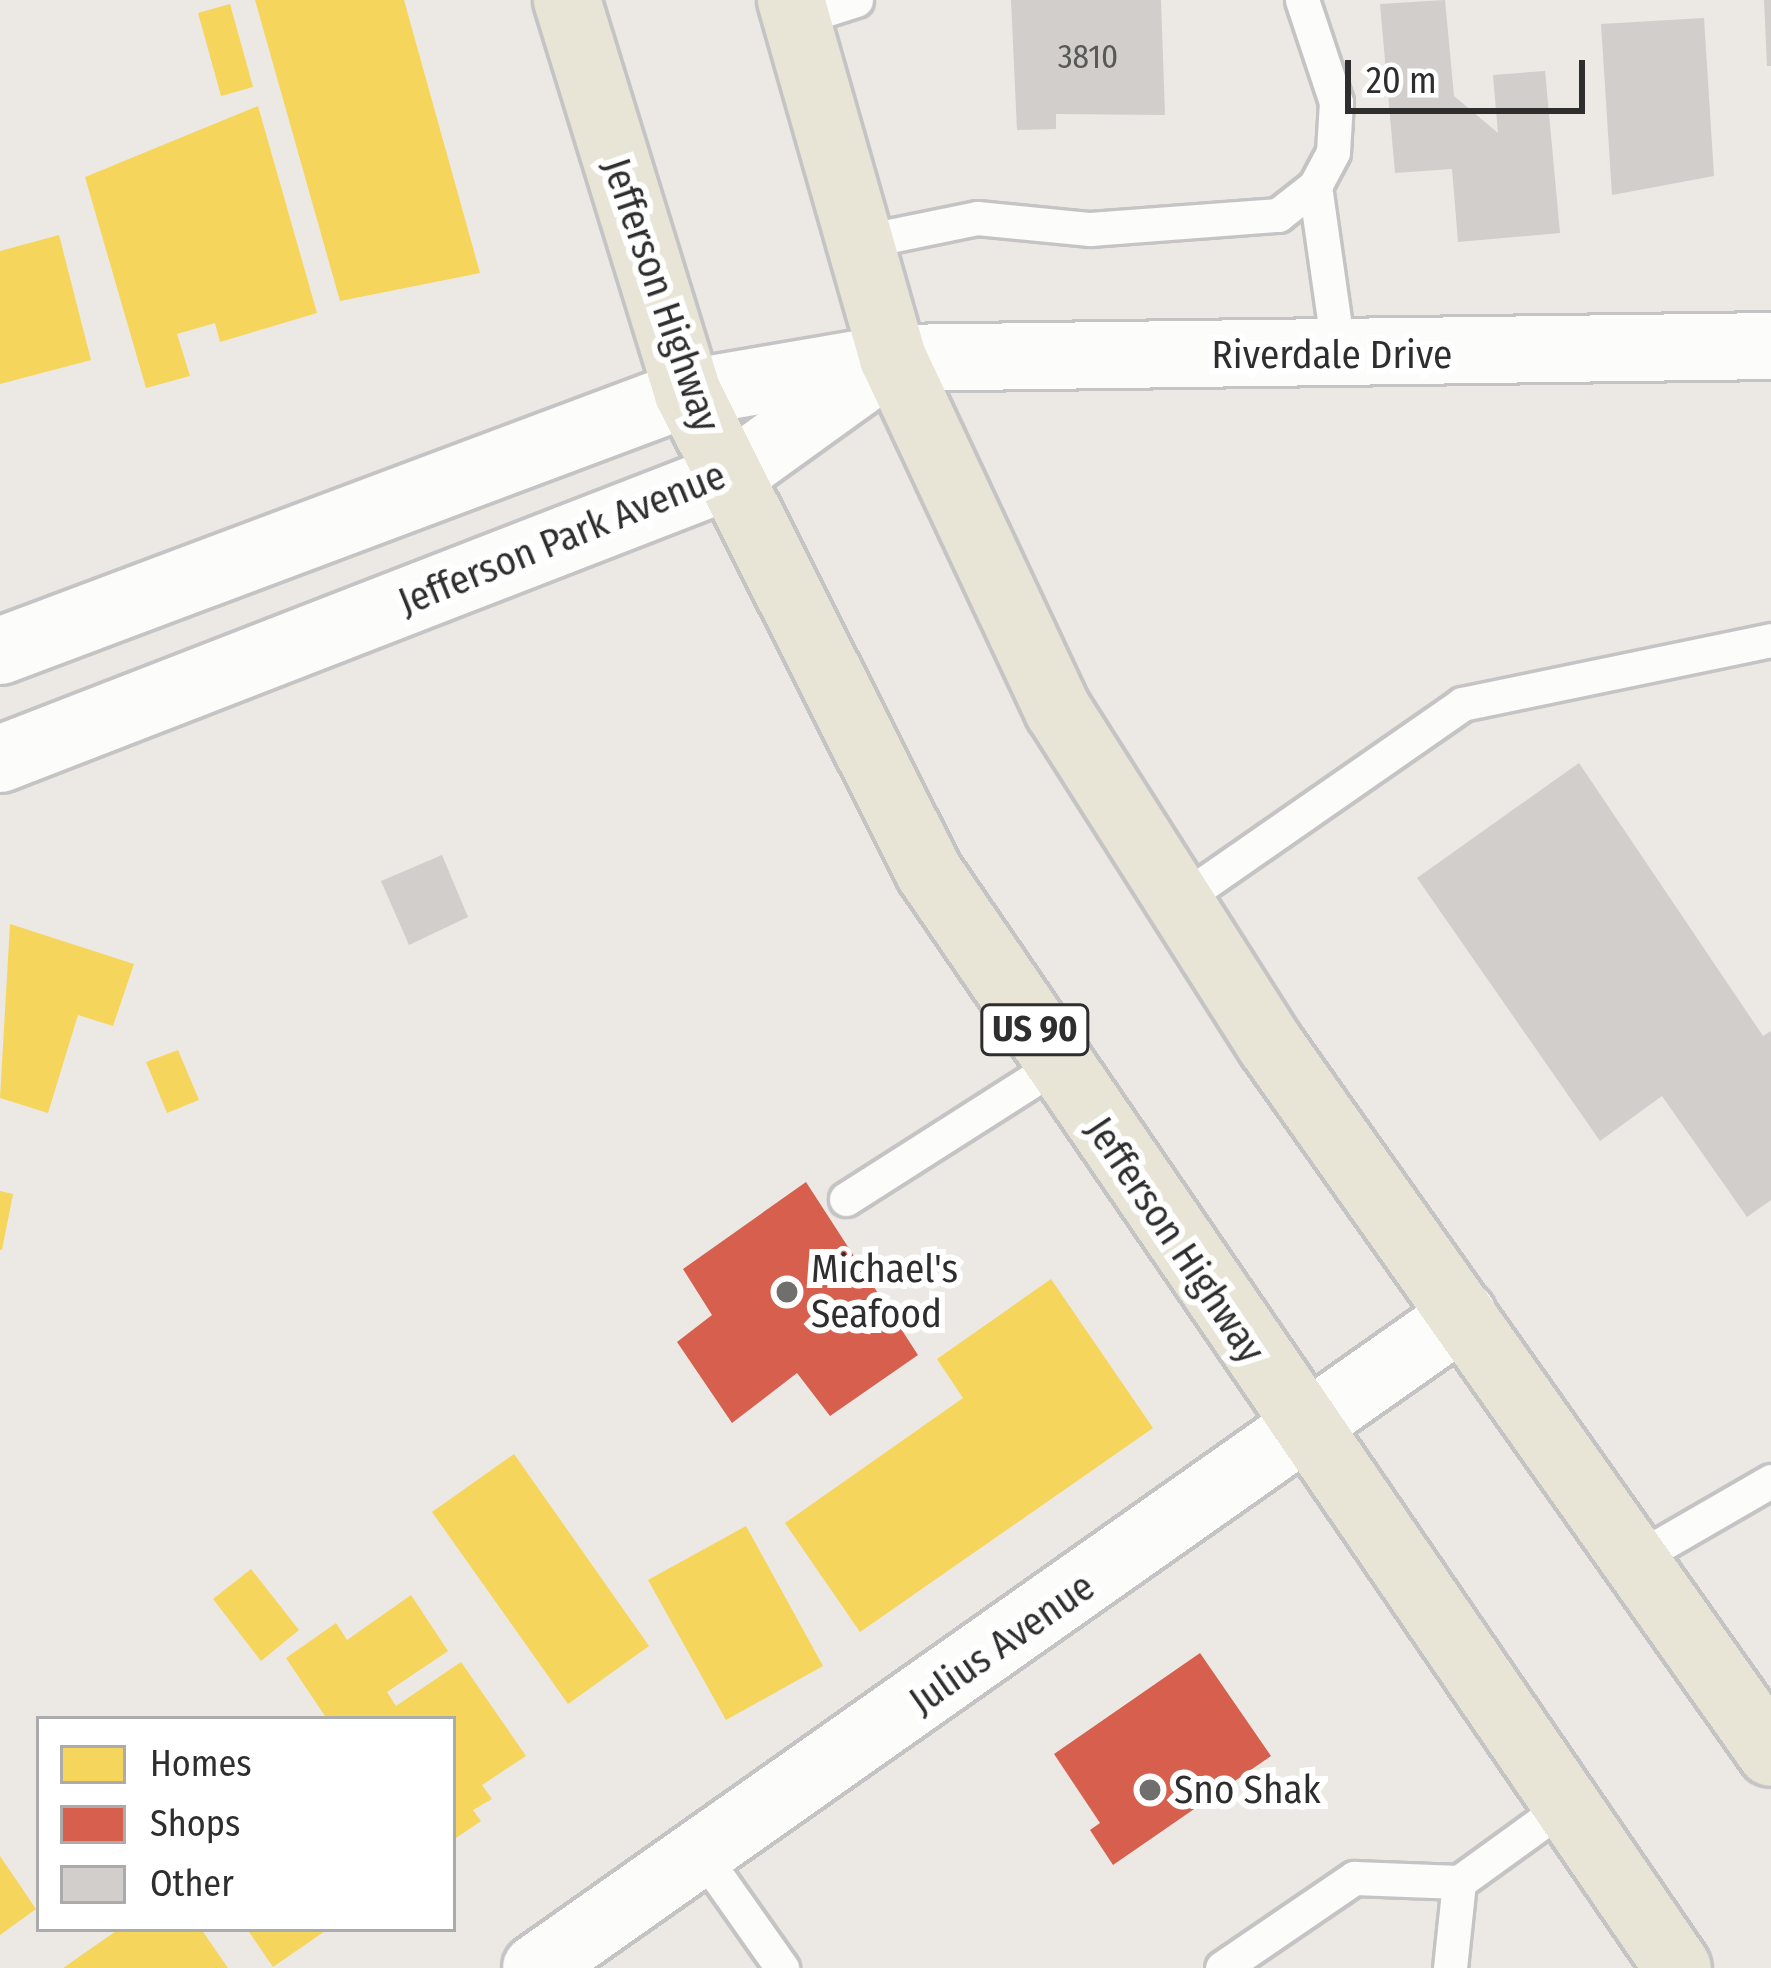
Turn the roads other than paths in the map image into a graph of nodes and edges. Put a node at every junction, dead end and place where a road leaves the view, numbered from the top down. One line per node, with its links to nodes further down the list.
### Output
1 (568, 0): 9 (main road, Jefferson Highway / US 90)
2 (1302, 0): 4 (lane)
3 (814, 6): 5 (main road)
4 (1315, 187): 5 (lane); 7 (lane)
5 (860, 242): 8 (main road)
6 (1771, 346): 7 (street, Riverdale Drive)
7 (1339, 355): 8 (street, Riverdale Drive)
8 (893, 358): 9 (street); 10 (street, Jefferson Park Avenue); 14 (main road)
9 (688, 393): 10 (main road, Jefferson Highway / US 90); 12 (street)
10 (729, 476): 13 (street, Jefferson Park Avenue); 15 (main road, Jefferson Highway / US 90)
11 (1771, 640): 14 (lane)
12 (0, 651)
13 (0, 759)
14 (1179, 901): 17 (main road)
15 (1058, 1064): 16 (lane); 18 (main road, Jefferson Highway / US 90)
16 (846, 1199)
17 (1463, 1315): 18 (street, Julius Avenue); 20 (main road)
18 (1305, 1434): 22 (main road, Jefferson Highway / US 90); 23 (street, Julius Avenue)
19 (1771, 1481): 20 (lane)
20 (1634, 1560): 21 (main road)
21 (1771, 1753)
22 (1564, 1806): 24 (lane); 29 (main road, Jefferson Highway / US 90)
23 (701, 1853): 25 (street, Julius Avenue); 26 (lane)
24 (1460, 1882): 27 (lane); 28 (lane)
25 (536, 1968)
26 (782, 1968)
27 (1222, 1968)
28 (1450, 1968)
29 (1678, 1968)

